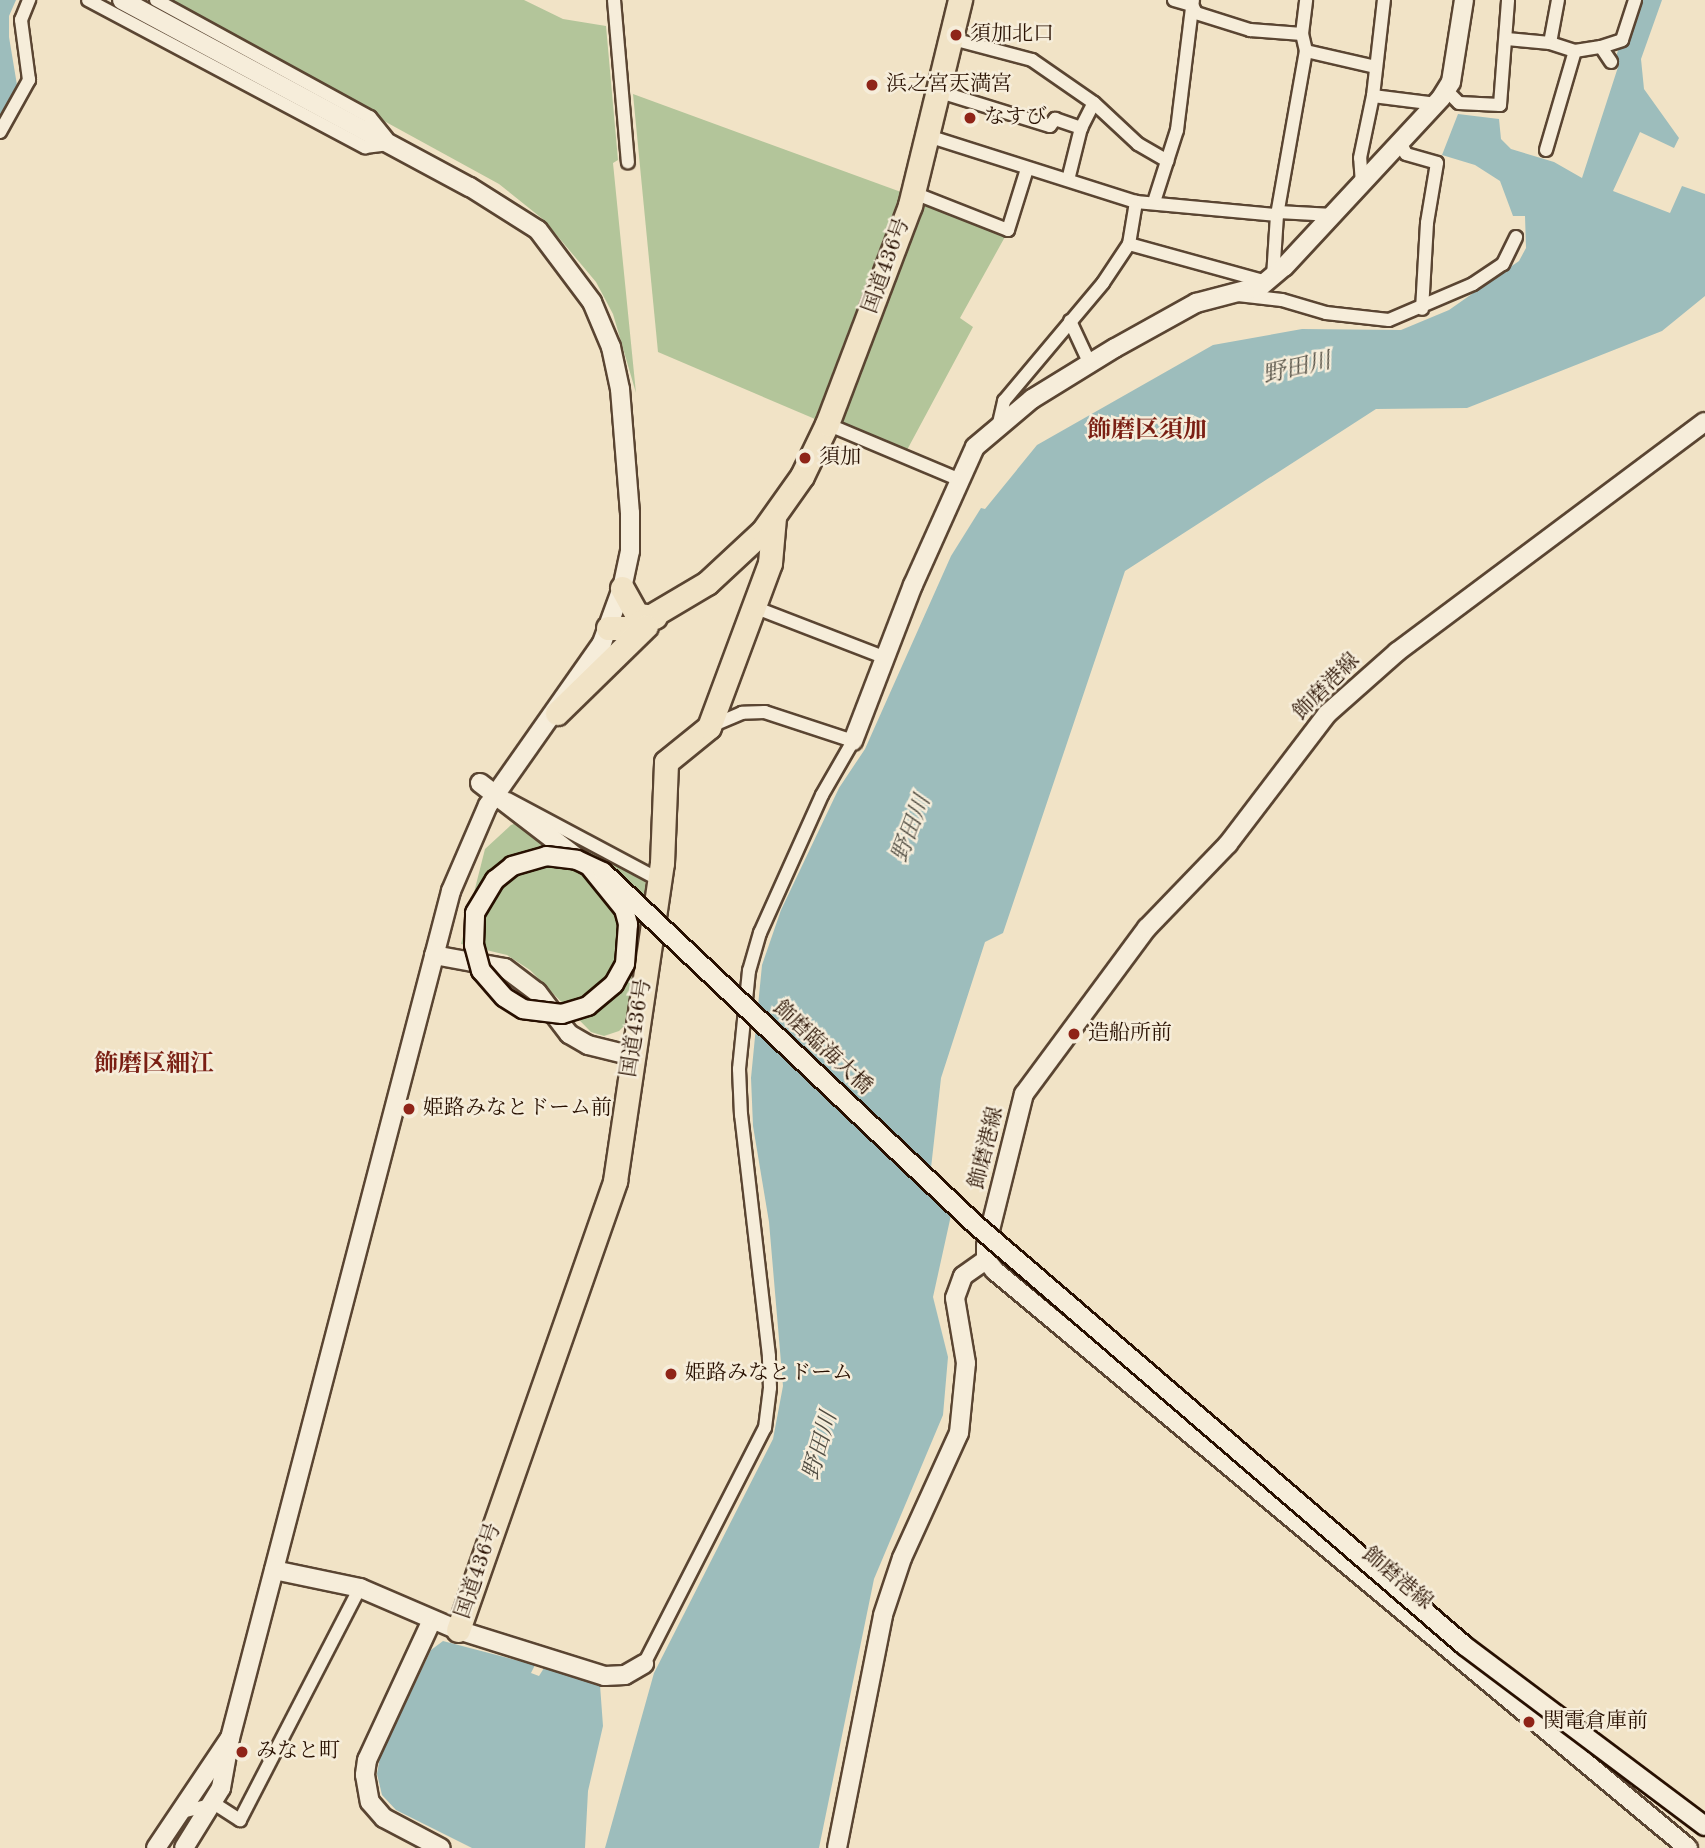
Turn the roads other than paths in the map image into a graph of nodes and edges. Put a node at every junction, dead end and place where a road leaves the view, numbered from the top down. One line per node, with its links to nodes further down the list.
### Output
1 (29, 0): 29 (street)
2 (88, 0): 32 (street)
3 (122, 0): 32 (street)
4 (156, 0): 32 (street)
5 (614, 0): 35 (street)
6 (960, 0): 16 (highway, 国道436号)
7 (1174, 0): 14 (street)
8 (1306, 0): 15 (street)
9 (1384, 0): 23 (street)
10 (1464, 0): 26 (street)
11 (1508, 0): 17 (street)
12 (1558, 0): 18 (street)
13 (1635, 0): 19 (street)
14 (1192, 3): 15 (street); 34 (street)
15 (1302, 34): 20 (street)
16 (949, 38): 24 (highway, 国道436号); 27 (street)
17 (1507, 39): 18 (street); 26 (street)
18 (1550, 43): 21 (street)
19 (1601, 47): 21 (street); 22 (street)
20 (1306, 51): 23 (street); 42 (street)
21 (1575, 51): 33 (street)
22 (1611, 62)
23 (1376, 67): 25 (street)
24 (937, 91): 28 (street); 30 (highway, 国道436号)
25 (1373, 96): 26 (street); 38 (street)
26 (1441, 97): 31 (street)
27 (1094, 103): 28 (street); 34 (street)
28 (1081, 128): 37 (street)
29 (0, 132)
30 (928, 136): 36 (street); 39 (highway, 国道436号)
31 (1400, 142): 38 (street); 48 (street)
32 (391, 144): 56 (street)
33 (1546, 150)
34 (1167, 161): 41 (street)
35 (628, 162)
36 (1027, 169): 37 (street); 39 (street)
37 (1068, 180): 40 (street)
38 (1362, 184): 43 (street)
39 (914, 192): 52 (highway, 国道436号)
40 (1136, 202): 41 (street); 45 (street)
41 (1154, 202): 42 (street)
42 (1278, 214): 43 (street); 46 (street)
43 (1333, 215): 46 (street)
44 (1516, 237): 48 (street)
45 (1129, 244): 46 (street); 49 (street)
46 (1270, 280): 47 (street)
47 (1234, 295): 48 (street); 50 (street)
48 (1422, 309)
49 (1070, 321): 50 (street); 53 (street)
50 (1090, 364): 53 (street)
51 (1705, 422): 68 (street, 飾磨港線)
52 (827, 424): 54 (street); 55 (highway, 国道436号)
53 (999, 424): 54 (street)
54 (958, 479): 60 (street)
55 (774, 517): 57 (highway, 国道436号); 58 (highway, 国道436号)
56 (622, 588): 58 (highway); 59 (street)
57 (754, 607): 60 (street); 62 (highway, 国道436号)
58 (656, 617): 59 (highway, 国道436号); 61 (highway)
59 (608, 628): 61 (street)
60 (886, 658): 63 (street)
61 (556, 713): 64 (street)
62 (709, 727): 63 (street); 65 (highway, 国道436号)
63 (853, 741): 73 (street)
64 (487, 789): 65 (street); 66 (street); 77 (street, 飾磨臨海大橋, bridge)
65 (660, 880): 67 (highway, 国道436号)
66 (434, 954): 67 (street); 69 (street)
67 (633, 1056): 72 (highway, 国道436号)
68 (986, 1260): 83 (street); 84 (street, 飾磨港線)
69 (274, 1570): 70 (street); 74 (street)
70 (360, 1588): 71 (street); 75 (street)
71 (432, 1620): 72 (street); 82 (street)
72 (458, 1630): 73 (street)
73 (644, 1664)
74 (230, 1738): 75 (street); 76 (street)
75 (215, 1804): 76 (street); 79 (street)
76 (181, 1812): 78 (street)
77 (1705, 1826)
78 (168, 1839): 80 (street)
79 (195, 1840): 81 (street)
80 (156, 1848)
81 (184, 1848)
82 (441, 1848)
83 (837, 1848)
84 (1688, 1848)

